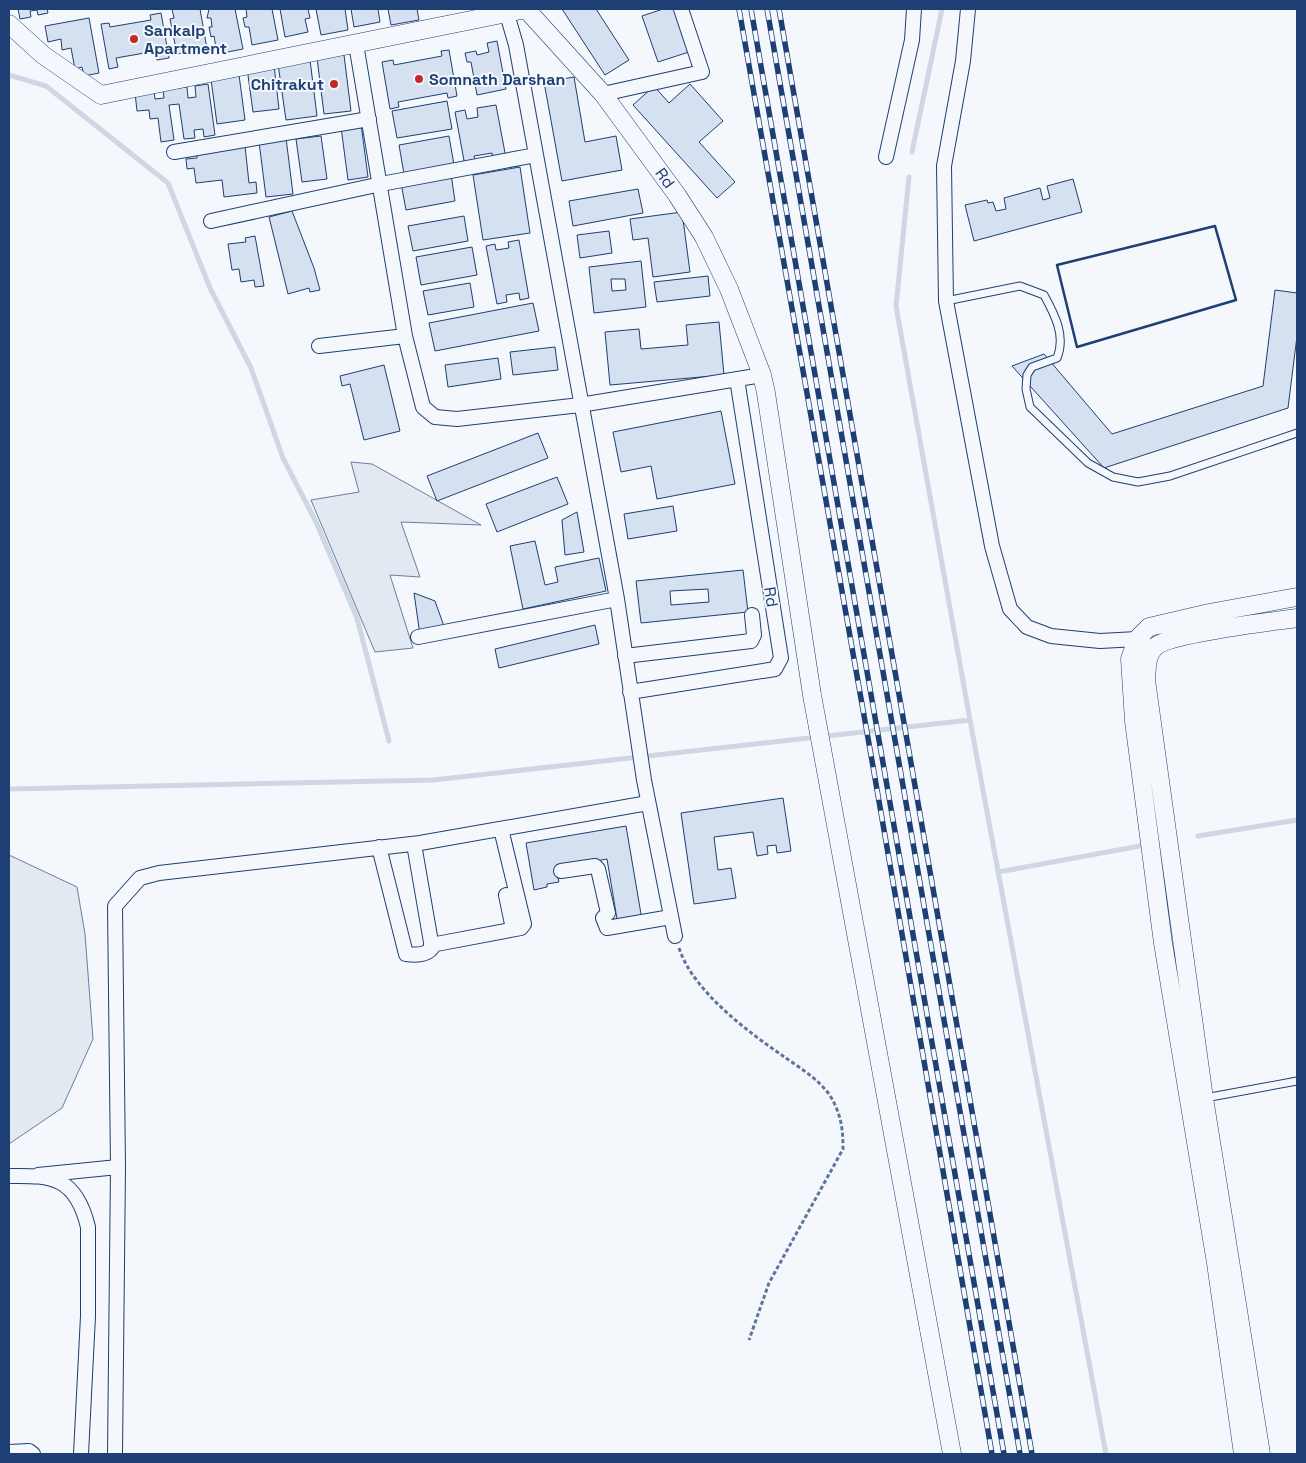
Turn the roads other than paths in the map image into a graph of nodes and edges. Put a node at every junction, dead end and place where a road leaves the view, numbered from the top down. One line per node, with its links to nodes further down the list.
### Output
1 (526, 9): 5 (street); 8 (street, Rd)
2 (681, 9): 8 (street)
3 (914, 9): 12 (street)
4 (968, 9): 15 (street)
5 (507, 14): 7 (street); 11 (street)
6 (9, 24): 7 (street)
7 (356, 44): 9 (street)
8 (603, 94): 18 (street, Rd)
9 (369, 119): 10 (street); 13 (street)
10 (174, 152)
11 (536, 154): 13 (street); 20 (street)
12 (886, 157)
13 (381, 184): 14 (street); 16 (street)
14 (211, 221)
15 (946, 301): 21 (lane); 27 (street)
16 (405, 336): 17 (street); 20 (street)
17 (319, 346)
18 (762, 375): 19 (street); 50 (street, Rd)
19 (736, 379): 20 (street); 30 (street, Rd)
20 (580, 405): 23 (street)
21 (1297, 433)
22 (1297, 597): 27 (street)
23 (617, 599): 26 (street); 29 (street)
24 (752, 615): 29 (street)
25 (1297, 618): 28 (street)
26 (418, 637)
27 (1137, 639): 28 (street); 51 (street)
28 (1154, 648): 42 (street)
29 (625, 656): 30 (street)
30 (630, 692): 31 (street)
31 (648, 803): 32 (street); 37 (street)
32 (501, 829): 33 (street); 38 (street)
33 (414, 844): 34 (street); 40 (street)
34 (379, 847): 40 (street); 43 (street)
35 (561, 871): 37 (street)
36 (506, 895): 38 (street)
37 (671, 916): 39 (street)
38 (513, 929): 40 (street)
39 (675, 936)
40 (431, 945)
41 (1297, 1082): 42 (lane)
42 (1204, 1098): 52 (street)
43 (118, 1167): 44 (street); 49 (street)
44 (38, 1175): 45 (street); 48 (street)
45 (9, 1176)
46 (9, 1452): 47 (street)
47 (33, 1454)
48 (81, 1454)
49 (115, 1454)
50 (952, 1454)
51 (1244, 1454)
52 (1261, 1454)

